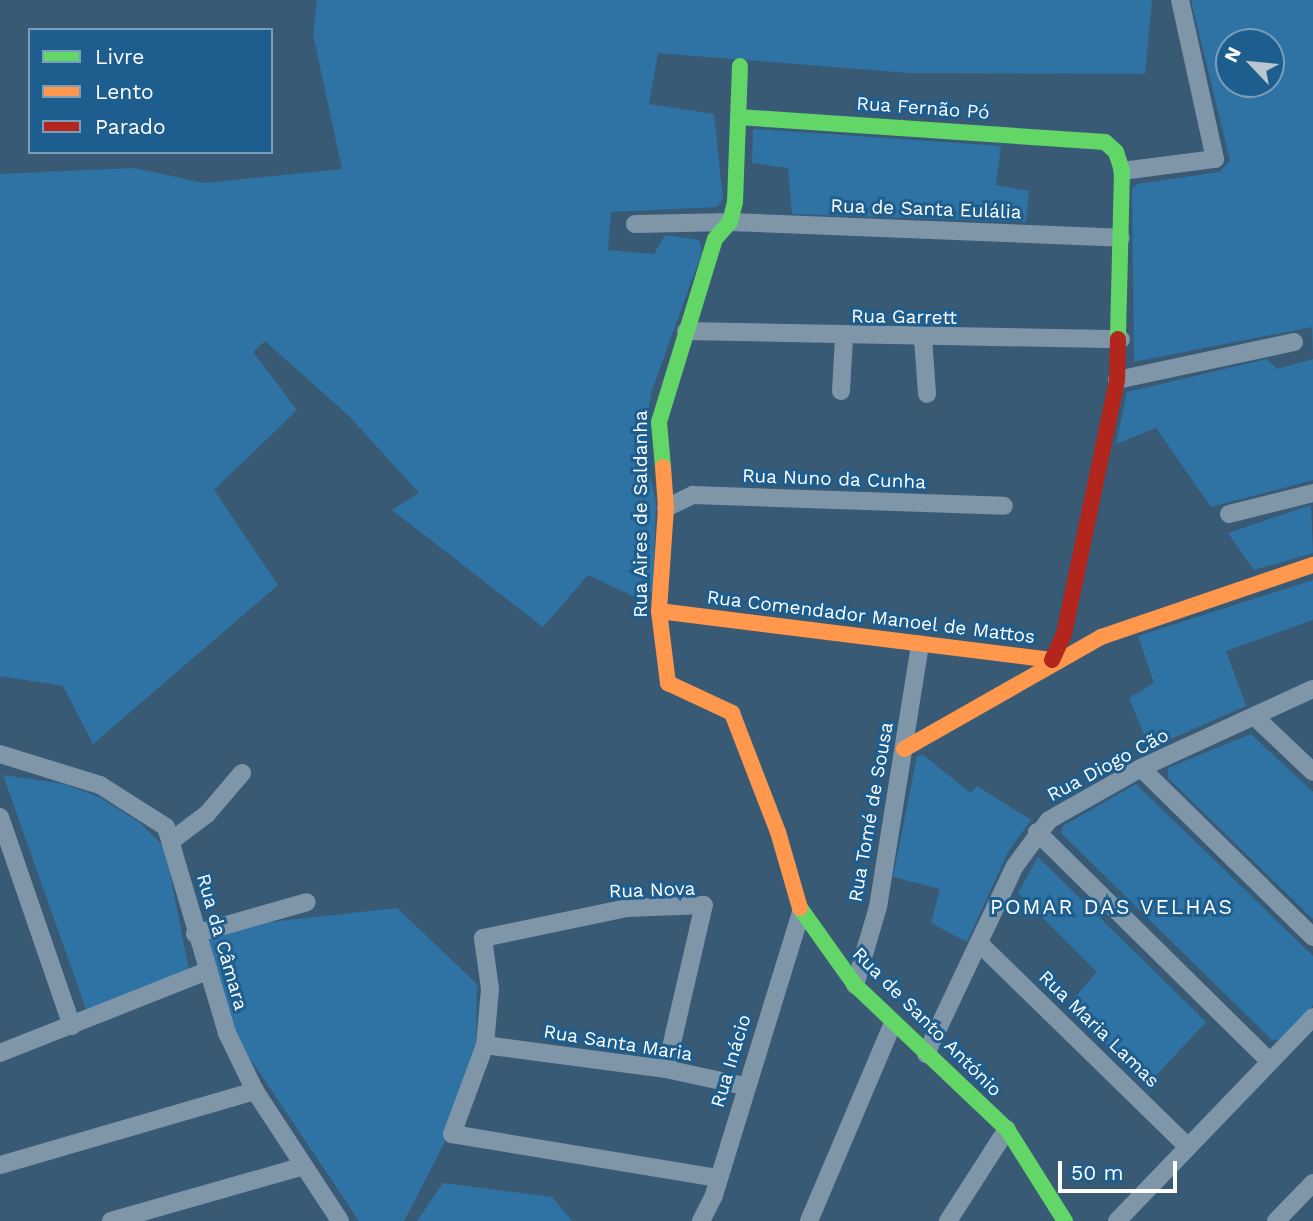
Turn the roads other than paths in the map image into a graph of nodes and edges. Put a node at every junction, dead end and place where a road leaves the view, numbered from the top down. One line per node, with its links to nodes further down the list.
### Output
1 (1180, 0): 4 (street)
2 (740, 66): 3 (street, Rua Aires de Saldanha)
3 (738, 117): 4 (street, Rua Fernão Pó); 5 (street, Rua Aires de Saldanha)
4 (1122, 171): 7 (street)
5 (730, 222): 6 (street, Rua de Santa Eulália); 7 (street, Rua de Santa Eulália); 8 (street, Rua Aires de Saldanha)
6 (635, 224)
7 (1121, 238): 11 (street)
8 (686, 331): 9 (street, Rua Garrett); 18 (street, Rua Aires de Saldanha)
9 (844, 337): 10 (street, Rua Garrett); 14 (street)
10 (923, 338): 11 (street, Rua Garrett); 15 (street)
11 (1122, 339): 13 (street)
12 (1294, 342): 13 (street)
13 (1117, 380): 23 (street)
14 (841, 391)
15 (927, 394)
16 (1313, 494): 19 (street)
17 (1004, 506): 18 (street, Rua Nuno da Cunha)
18 (666, 508): 21 (street, Rua Aires de Saldanha)
19 (1229, 514)
20 (1313, 565): 23 (street, Rua Comendador Manoel de Mattos)
21 (659, 611): 22 (street, Rua Comendador Manoel de Mattos); 24 (street, Rua Aires de Saldanha)
22 (920, 644): 23 (street, Rua Comendador Manoel de Mattos); 27 (street, Rua Tomé de Sousa)
23 (1052, 660): 27 (street)
24 (668, 683): 36 (street, Rua de Santo António)
25 (1313, 689): 26 (street, Rua Diogo Cão)
26 (1254, 716): 29 (street, Rua Diogo Cão); 30 (street)
27 (904, 749): 41 (street, Rua Tomé de Sousa)
28 (0, 754): 34 (street, Rua da Câmara)
29 (1141, 768): 33 (street, Rua Diogo Cão); 38 (street)
30 (1313, 772)
31 (242, 773): 34 (street)
32 (0, 817): 44 (street)
33 (1037, 832): 39 (street, Rua Diogo Cão); 48 (street)
34 (171, 841): 37 (street, Rua da Câmara)
35 (307, 902): 37 (street)
36 (801, 912): 41 (street, Rua de Santo António); 50 (street, Rua Inácio)
37 (195, 934): 40 (street, Rua da Câmara)
38 (1313, 937)
39 (979, 943): 47 (street, Rua Diogo Cão); 53 (street, Rua Maria Lamas)
40 (207, 971): 44 (street); 51 (street, Rua da Câmara)
41 (855, 985): 43 (street, Rua de Santo António)
42 (1313, 1017): 48 (street)
43 (893, 1023): 47 (street, Rua de Santo António); 61 (street)
44 (72, 1026): 46 (street)
45 (485, 1045): 49 (street, Rua Santa Maria); 49 (street, Rua Nova); 56 (street)
46 (0, 1053)
47 (926, 1054): 52 (street, Rua de Santo António)
48 (1269, 1061): 53 (street)
49 (666, 1069): 50 (street, Rua Santa Maria)
50 (744, 1086): 56 (street, Rua Inácio)
51 (255, 1091): 54 (street); 55 (street, Rua da Câmara)
52 (1007, 1129): 62 (street); 63 (street, Rua de Santo António)
53 (1188, 1147): 64 (street)
54 (0, 1165)
55 (301, 1167): 58 (street); 59 (street, Rua da Câmara)
56 (718, 1178): 60 (street, Rua Inácio)
57 (1313, 1183): 65 (street)
58 (111, 1221)
59 (340, 1221)
60 (701, 1221)
61 (809, 1221)
62 (948, 1221)
63 (1065, 1221)
64 (1117, 1221)
65 (1276, 1221)

